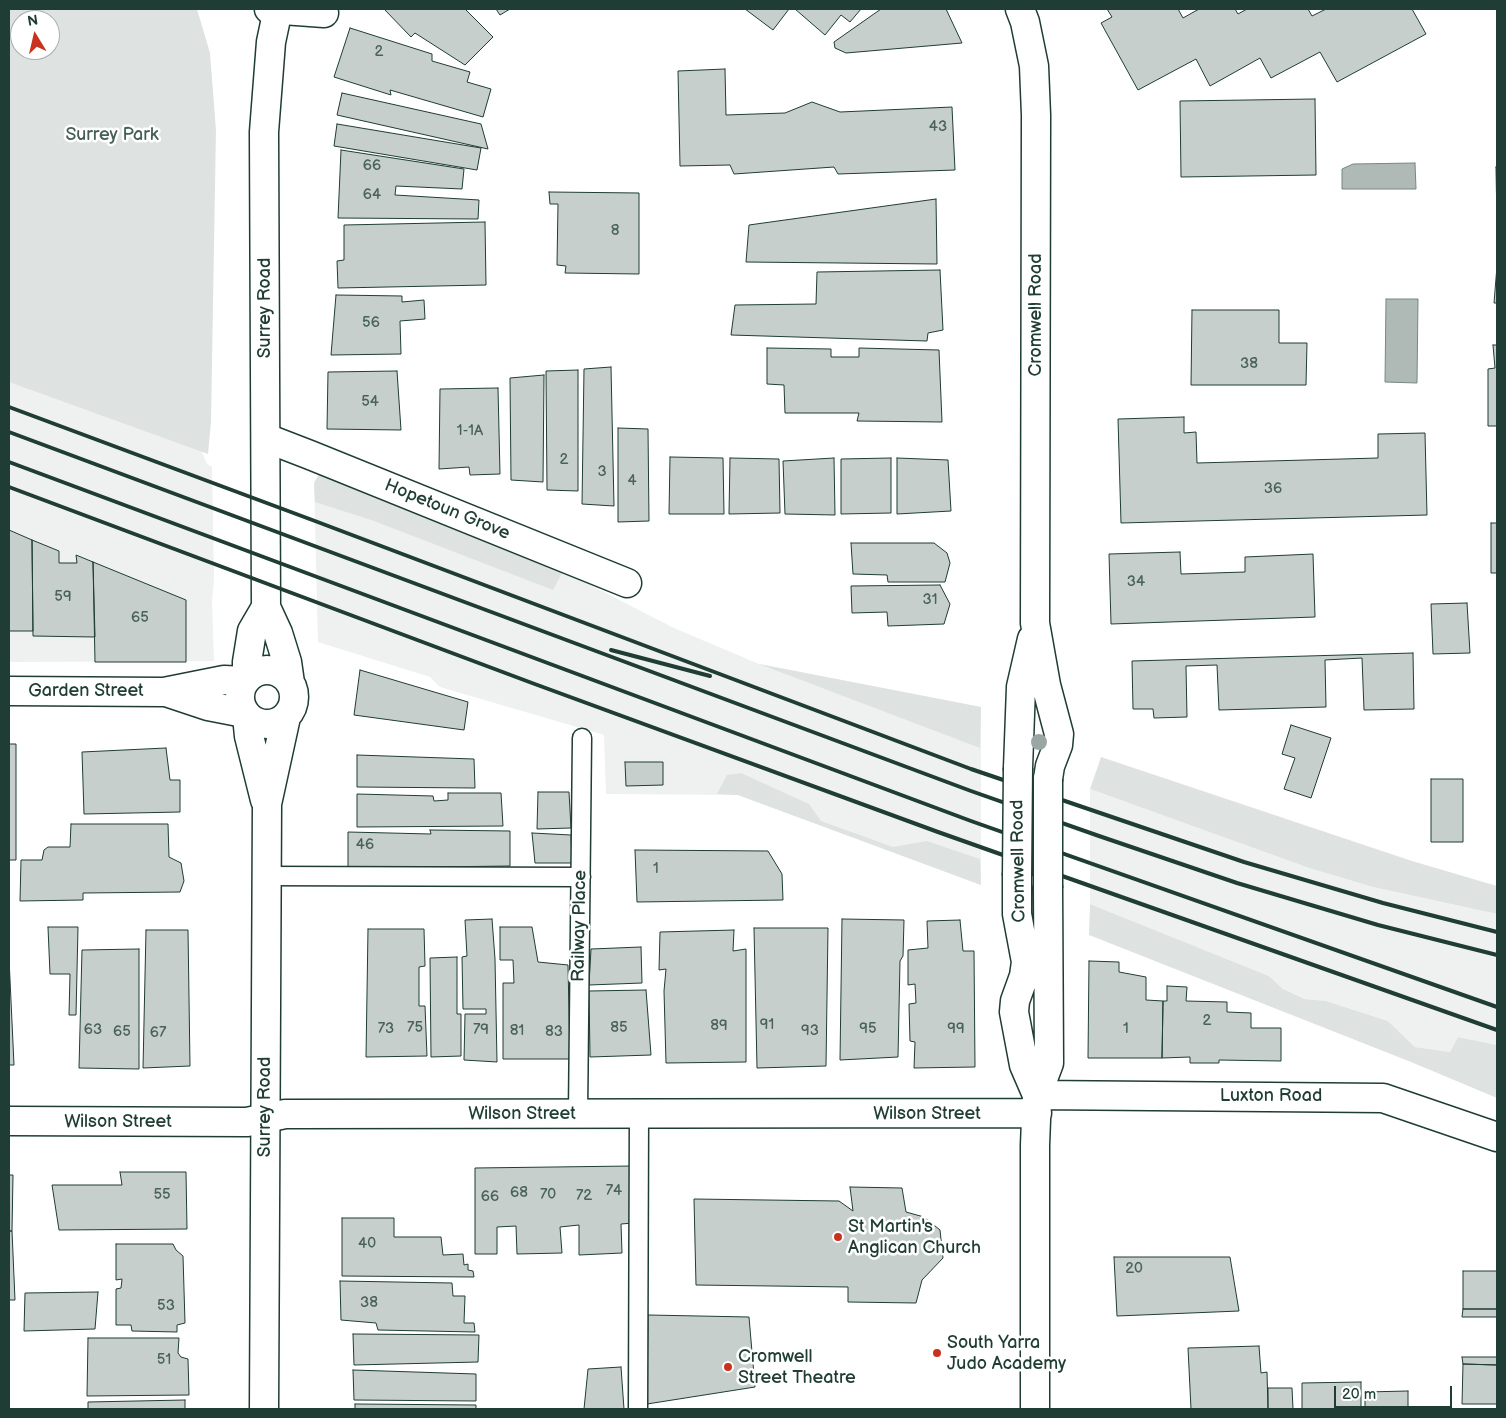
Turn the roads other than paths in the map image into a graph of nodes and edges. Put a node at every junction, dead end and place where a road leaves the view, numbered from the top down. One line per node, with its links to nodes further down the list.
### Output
1 (269, 9): 2 (street)
2 (278, 9): 4 (street); 5 (street, Surrey Road)
3 (1020, 9): 8 (street, Cromwell Road)
4 (324, 12)
5 (266, 438): 6 (street, Hopetoun Grove); 7 (street, Surrey Road)
6 (627, 583)
7 (266, 607): 9 (street); 10 (street, Surrey Road)
8 (1035, 623): 19 (street, Cromwell Road, bridge); 19 (street, Cromwell Road, bridge)
9 (246, 680): 10 (street); 12 (street, Garden Street); 13 (street)
10 (290, 683): 14 (street)
11 (9, 691): 12 (street, Garden Street)
12 (164, 692): 13 (street, Garden Street)
13 (246, 715): 14 (street); 16 (street, Surrey Road)
14 (286, 717): 16 (street, Surrey Road)
15 (582, 738): 18 (lane, Railway Place)
16 (266, 804): 17 (street, Surrey Road)
17 (265, 876): 18 (lane); 23 (street, Surrey Road)
18 (581, 877): 21 (lane, Railway Place)
19 (1038, 965): 20 (street, Cromwell Road)
20 (1037, 1104): 22 (street, Wilson Street); 25 (street, Luxton Road); 28 (street, Cromwell Road)
21 (578, 1114): 22 (street, Wilson Street); 23 (street, Wilson Street)
22 (639, 1114): 27 (lane)
23 (265, 1119): 24 (street, Wilson Street); 26 (street, Surrey Road)
24 (9, 1121)
25 (1497, 1137)
26 (264, 1409)
27 (638, 1409)
28 (1035, 1409)

